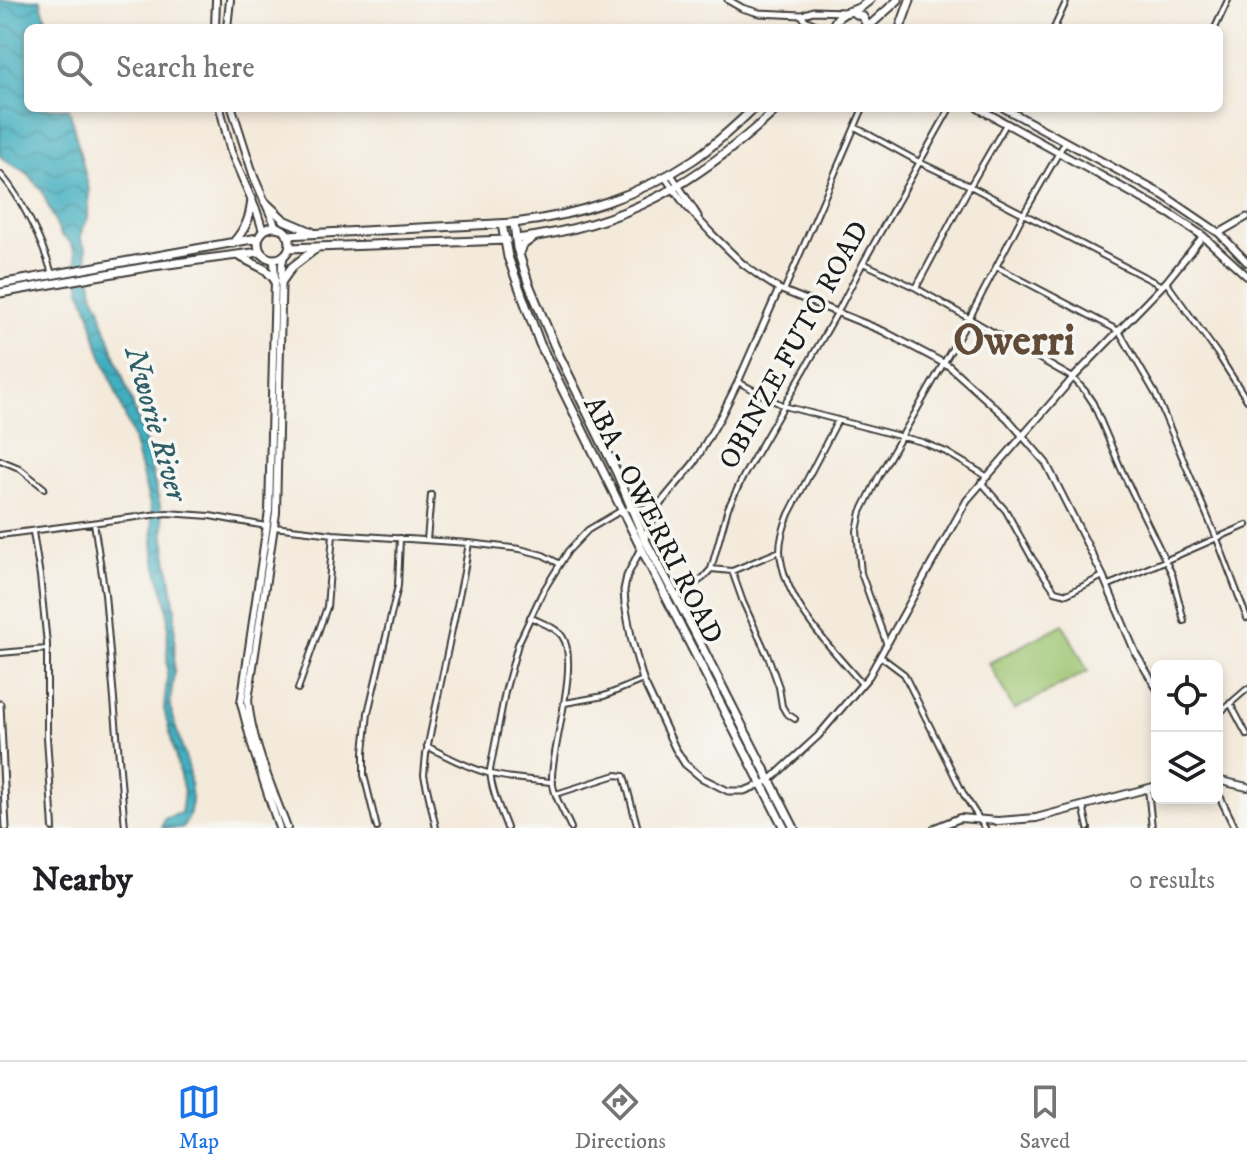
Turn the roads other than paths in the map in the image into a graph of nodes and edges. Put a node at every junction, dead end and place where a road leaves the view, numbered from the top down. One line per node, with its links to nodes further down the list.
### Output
1 (216, 0): 11 (main road)
2 (230, 0): 12 (main road)
3 (728, 0): 10 (street)
4 (870, 0): 9 (main road)
5 (898, 0): 16 (main road)
6 (910, 0): 17 (main road)
7 (1067, 0): 18 (street)
8 (1228, 0): 19 (street)
9 (848, 12): 10 (street); 14 (main road); 15 (main road)
10 (802, 15): 13 (street)
11 (215, 24)
12 (227, 24)
13 (814, 24)
14 (834, 24)
15 (866, 24)
16 (872, 24)
17 (901, 24)
18 (1056, 24)
19 (1217, 24)
20 (221, 112): 37 (main road)
21 (233, 112): 38 (main road)
22 (749, 112): 34 (main road)
23 (774, 112): 36 (main road)
24 (861, 112): 29 (street)
25 (948, 112): 32 (street, OBINZE FUTO ROAD)
26 (985, 112): 28 (main road)
27 (1016, 112): 30 (main road)
28 (1006, 124): 31 (main road); 35 (street)
29 (855, 127): 32 (street); 73 (street)
30 (1065, 142): 31 (street); 46 (main road)
31 (1059, 153): 39 (street); 49 (main road)
32 (919, 162): 35 (street); 64 (street, OBINZE FUTO ROAD)
33 (0, 174): 68 (street)
34 (667, 174): 36 (street); 41 (main road)
35 (970, 186): 39 (street); 72 (street)
36 (676, 188): 50 (main road); 73 (street)
37 (252, 199): 47 (main road); 54 (main road)
38 (265, 202): 43 (main road); 45 (main road)
39 (1023, 215): 65 (street); 71 (street)
40 (1247, 217): 46 (street)
41 (514, 223): 42 (main road); 51 (main road, ABA - OWERRI ROAD)
42 (502, 224): 44 (main road); 52 (main road, ABA - OWERRI ROAD)
43 (276, 227): 47 (main road); 48 (main road)
44 (369, 232): 45 (main road); 55 (main road)
45 (314, 233): 48 (main road)
46 (1219, 233): 63 (main road)
47 (261, 235): 54 (main road); 57 (main road)
48 (287, 235): 58 (main road)
49 (1203, 236): 67 (main road); 71 (street)
50 (534, 237): 51 (main road); 60 (main road)
51 (516, 239): 52 (main road); 60 (main road, ABA - OWERRI ROAD)
52 (505, 240): 53 (main road); 61 (main road, ABA - OWERRI ROAD)
53 (489, 241): 55 (main road); 61 (main road)
54 (233, 243): 66 (main road)
55 (369, 245): 56 (main road)
56 (319, 247): 58 (main road); 69 (main road)
57 (260, 252): 59 (main road); 62 (main road)
58 (286, 252): 62 (main road); 69 (main road)
59 (235, 255): 66 (main road); 69 (main road)
60 (519, 255): 92 (main road, ABA - OWERRI ROAD)
61 (508, 257): 92 (main road, ABA - OWERRI ROAD)
62 (271, 259): 69 (main road)
63 (1247, 262)
64 (863, 263): 72 (street); 75 (street, OBINZE FUTO ROAD)
65 (997, 267): 76 (street); 77 (street)
66 (118, 268): 68 (main road)
67 (1247, 276)
68 (58, 277): 70 (main road); 74 (main road)
69 (278, 281): 94 (main road)
70 (0, 284)
71 (1164, 284): 77 (street); 81 (street)
72 (916, 288): 76 (street)
73 (782, 290): 75 (street); 80 (street)
74 (0, 293)
75 (837, 313): 78 (street); 82 (street, OBINZE FUTO ROAD)
76 (969, 319): 78 (street); 79 (street)
77 (1119, 331): 79 (street); 101 (street)
78 (942, 363): 84 (street); 85 (street)
79 (1073, 378): 84 (street); 106 (street)
80 (738, 382): 82 (street); 91 (street)
81 (1247, 400)
82 (784, 406): 83 (street); 108 (street, OBINZE FUTO ROAD)
83 (838, 420): 85 (street); 105 (street)
84 (1022, 435): 87 (street); 110 (street)
85 (902, 436): 87 (street); 116 (street)
86 (0, 460): 89 (street)
87 (988, 477): 88 (street)
88 (981, 482): 110 (street); 116 (street)
89 (44, 488)
90 (431, 495): 102 (street)
91 (659, 505): 92 (street); 100 (street)
92 (626, 509): 100 (main road, ABA - OWERRI ROAD); 104 (main road, ABA - OWERRI ROAD); 107 (street)
93 (94, 523): 94 (street); 96 (street); 146 (street)
94 (271, 526): 97 (street); 147 (main road); 148 (main road)
95 (1247, 526): 101 (street)
96 (33, 531): 98 (street); 117 (street)
97 (333, 534): 99 (street); 123 (street)
98 (0, 535)
99 (400, 538): 102 (street); 149 (street)
100 (644, 538): 104 (street); 112 (main road, ABA - OWERRI ROAD)
101 (1217, 539): 106 (street); 114 (street)
102 (427, 540): 103 (street)
103 (469, 543): 107 (street); 131 (street)
104 (641, 548): 121 (street); 135 (main road, ABA - OWERRI ROAD)
105 (780, 551): 109 (street); 122 (street)
106 (1165, 561): 111 (street); 115 (street)
107 (560, 564): 113 (street)
108 (711, 569): 109 (street); 112 (street)
109 (732, 571): 129 (street)
110 (1103, 576): 111 (street)
111 (1107, 586): 120 (street)
112 (676, 597): 135 (main road, ABA - OWERRI ROAD)
113 (530, 617): 125 (street); 132 (street)
114 (1247, 618)
115 (1184, 621)
116 (887, 645): 119 (street)
117 (47, 649): 118 (street); 145 (street)
118 (0, 653)
119 (880, 656): 122 (street); 142 (street)
120 (1151, 679)
121 (643, 680): 125 (street); 135 (street)
122 (862, 684): 135 (street)
123 (298, 689)
124 (1247, 689): 126 (street)
125 (564, 703): 134 (street)
126 (1230, 703): 128 (street); 130 (street)
127 (0, 704): 144 (street)
128 (1223, 709)
129 (795, 719)
130 (1247, 735)
131 (427, 746): 132 (street); 150 (street)
132 (490, 773): 134 (street); 151 (street)
133 (1223, 781): 137 (main road)
134 (553, 782): 139 (street)
135 (766, 782): 153 (main road, ABA - OWERRI ROAD); 154 (main road, ABA - OWERRI ROAD)
136 (1151, 787): 138 (main road)
137 (1247, 787)
138 (1148, 788): 141 (main road); 158 (street)
139 (555, 794): 143 (street); 152 (street)
140 (1223, 803): 159 (street)
141 (1083, 805): 142 (main road); 157 (street)
142 (981, 820): 155 (main road); 156 (street)
143 (637, 825)
144 (6, 828)
145 (53, 828)
146 (125, 828)
147 (279, 828)
148 (287, 828)
149 (377, 828)
150 (436, 828)
151 (507, 828)
152 (571, 828)
153 (784, 828)
154 (794, 828)
155 (935, 828)
156 (985, 828)
157 (1088, 828)
158 (1152, 828)
159 (1235, 828)

